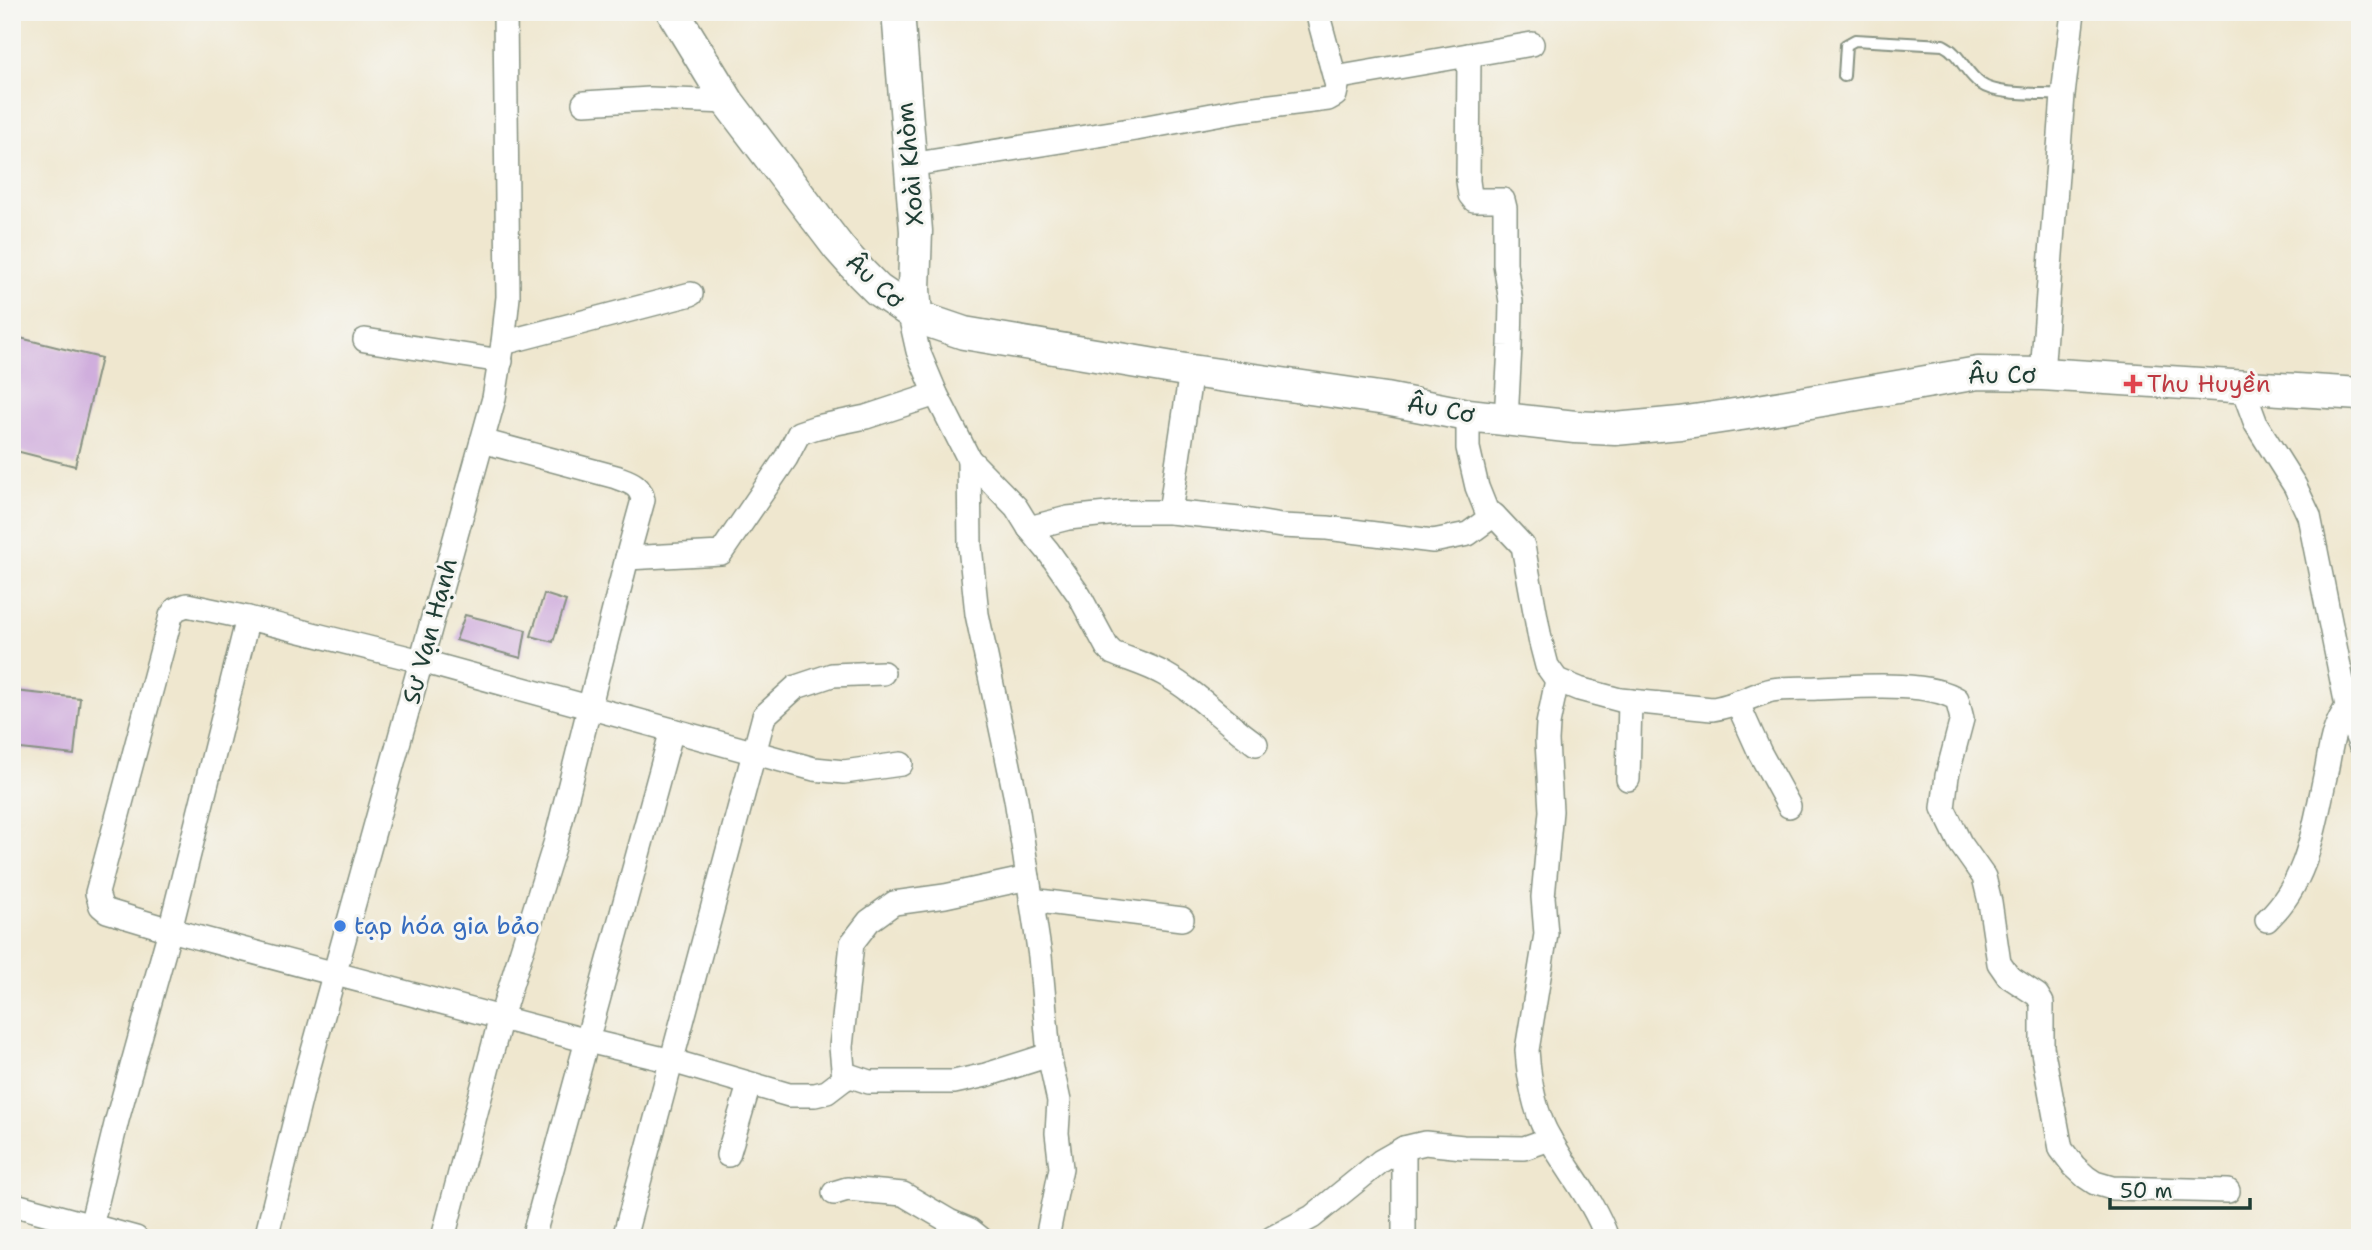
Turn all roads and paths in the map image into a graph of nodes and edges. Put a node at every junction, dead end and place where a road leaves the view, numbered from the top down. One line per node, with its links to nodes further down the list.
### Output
1 (505, 12): 17 (street, Sư Vạn Hạnh)
2 (673, 12): 11 (main road, Âu Cơ)
3 (898, 12): 13 (main road, Xoài Khòm)
4 (1317, 12): 9 (street)
5 (2073, 12): 10 (street)
6 (1532, 44): 7 (street)
7 (1469, 55): 9 (street); 24 (street)
8 (1844, 76): 10 (lane)
9 (1335, 78): 13 (street)
10 (2063, 94): 19 (street)
11 (728, 102): 12 (street); 15 (main road, Âu Cơ)
12 (584, 103)
13 (910, 165): 15 (main road, Xoài Khòm)
14 (691, 294): 17 (street)
15 (913, 313): 18 (main road, Âu Cơ); 21 (street)
16 (365, 340): 17 (street)
17 (502, 353): 25 (street, Sư Vạn Hạnh)
18 (1191, 370): 23 (main road, Âu Cơ); 27 (street)
19 (2042, 374): 20 (main road, Âu Cơ); 24 (main road, Âu Cơ)
20 (2242, 386): 22 (main road, Âu Cơ); 37 (street)
21 (936, 394): 26 (street); 30 (street)
22 (2360, 394)
23 (1468, 415): 24 (main road, Âu Cơ); 28 (street)
24 (1506, 420)
25 (482, 441): 30 (street); 32 (street, Sư Vạn Hạnh)
26 (969, 459): 29 (street); 46 (street)
27 (1170, 512): 28 (street); 29 (street)
28 (1489, 517): 34 (street)
29 (1029, 528): 40 (street)
30 (626, 558): 38 (street)
31 (248, 618): 32 (street); 49 (street); 49 (street)
32 (421, 662): 38 (street); 50 (street, Sư Vạn Hạnh)
33 (883, 673): 42 (street)
34 (1557, 680): 35 (street); 57 (street)
35 (1630, 701): 36 (street); 44 (street)
36 (1737, 702): 45 (street); 60 (street)
37 (2348, 706): 41 (street); 48 (street)
38 (590, 708): 39 (street); 51 (street)
39 (672, 730): 42 (street); 52 (street)
40 (1256, 744)
41 (2360, 744)
42 (755, 752): 43 (street); 54 (street)
43 (901, 764)
44 (1628, 779)
45 (1789, 806)
46 (1030, 889): 47 (street); 53 (street); 55 (street)
47 (1182, 919)
48 (2267, 920)
49 (170, 930): 50 (street); 63 (street)
50 (335, 974): 51 (street); 65 (street, Sư Vạn Hạnh)
51 (501, 1017): 52 (street); 66 (street)
52 (588, 1041): 54 (street); 67 (street)
53 (1049, 1055): 55 (street); 70 (street)
54 (672, 1061): 56 (street); 68 (street)
55 (844, 1079): 56 (street)
56 (748, 1085): 59 (street)
57 (1550, 1139): 58 (street); 73 (street)
58 (1404, 1148): 71 (street); 72 (street)
59 (728, 1155)
60 (2228, 1191)
61 (834, 1193): 69 (street)
62 (12, 1203): 63 (street)
63 (90, 1231): 64 (street)
64 (136, 1238)
65 (266, 1238)
66 (443, 1238)
67 (533, 1238)
68 (624, 1238)
69 (980, 1238)
70 (1047, 1238)
71 (1272, 1238)
72 (1404, 1238)
73 (1607, 1238)

